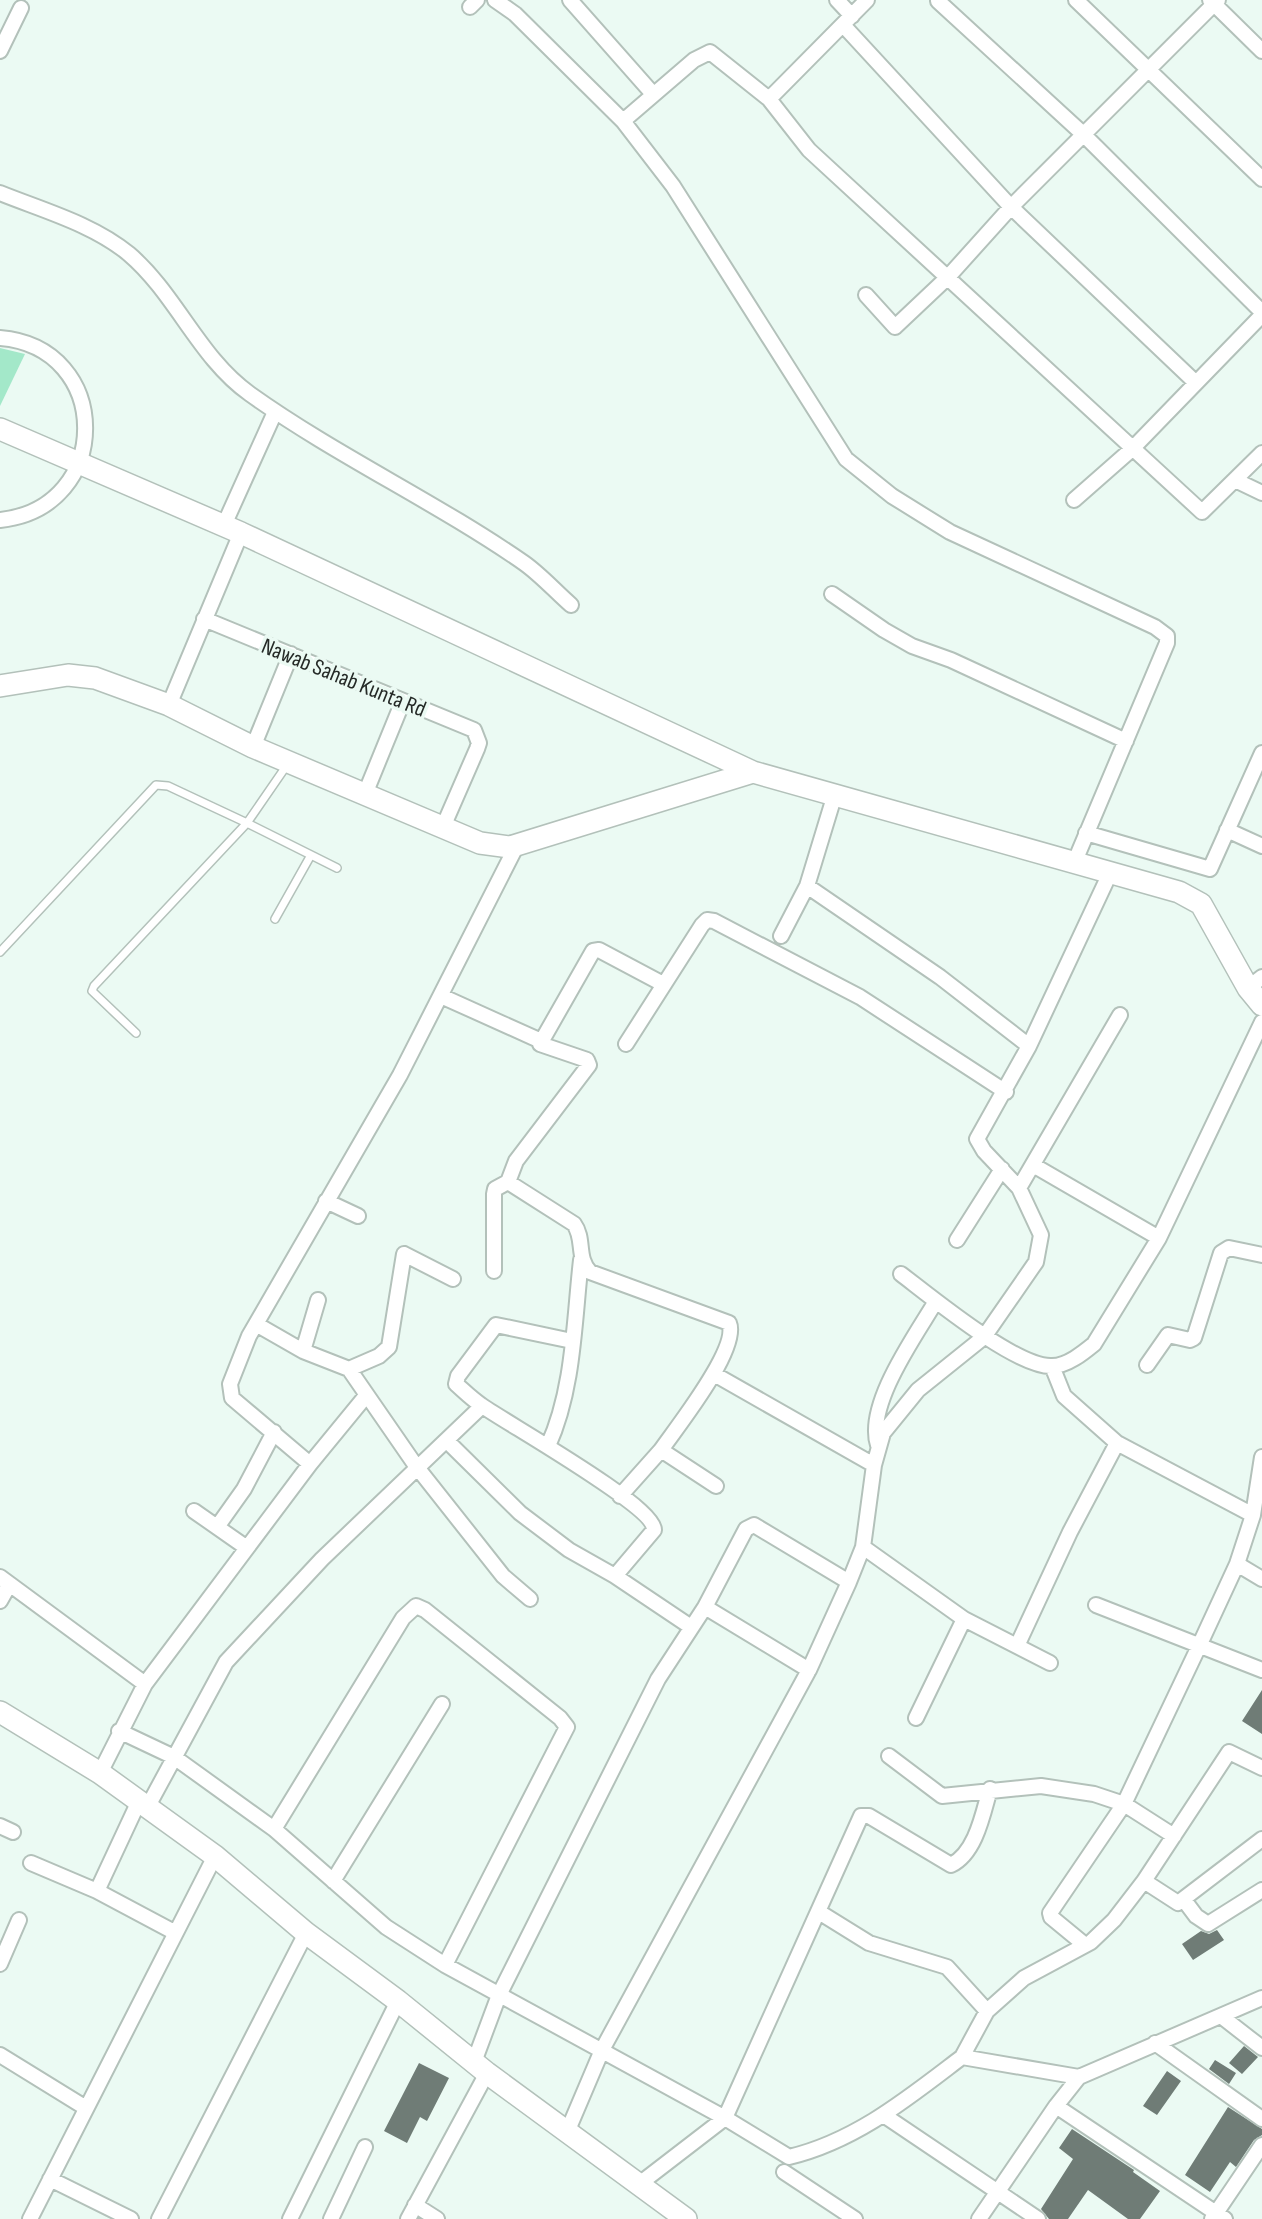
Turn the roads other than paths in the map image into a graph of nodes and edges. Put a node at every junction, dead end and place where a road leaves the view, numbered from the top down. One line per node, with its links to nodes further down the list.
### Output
1 (495, 0): 15 (street)
2 (570, 0): 13 (street)
3 (837, 0): 9 (street)
4 (867, 0): 9 (street)
5 (1076, 0): 12 (street)
6 (938, 1): 16 (street)
7 (1214, 1): 11 (street); 12 (street)
8 (21, 8): 10 (street)
9 (848, 21): 14 (street); 19 (street)
10 (0, 51)
11 (1262, 51)
12 (1147, 69): 16 (street); 17 (street)
13 (653, 94): 14 (street); 15 (street)
14 (769, 99): 20 (street)
15 (623, 121): 42 (street)
16 (1083, 134): 19 (street); 22 (street)
17 (1262, 179)
18 (0, 193): 25 (street)
19 (1011, 206): 20 (street); 24 (street)
20 (948, 277): 21 (street); 27 (street)
21 (866, 295)
22 (1262, 313): 24 (street)
23 (0, 338): 29 (street)
24 (1195, 383): 27 (street)
25 (275, 412): 34 (street); 36 (street)
26 (0, 429): 29 (street)
27 (1132, 449): 30 (street); 32 (street)
28 (1262, 453): 30 (street)
29 (79, 464): 33 (street); 34 (street)
30 (1235, 480): 31 (street)
31 (1262, 493)
32 (1073, 500)
33 (0, 520)
34 (233, 529): 37 (street); 46 (street)
35 (832, 594): 42 (street)
36 (571, 606)
37 (204, 618): 38 (street, Nawab Sahab Kunta Rd); 41 (street)
38 (291, 654): 40 (street, Nawab Sahab Kunta Rd); 43 (street)
39 (0, 686): 41 (street)
40 (403, 701): 47 (street); 50 (street, Nawab Sahab Kunta Rd)
41 (169, 705): 43 (street)
42 (1126, 741): 52 (street)
43 (253, 747): 45 (street)
44 (1262, 753): 51 (street)
45 (289, 762): 47 (street); 49 (lane)
46 (753, 772): 48 (street); 53 (street)
47 (365, 794): 50 (street)
48 (835, 794): 56 (street); 59 (street)
49 (247, 823): 55 (lane); 62 (lane); 69 (lane)
50 (443, 827): 53 (street)
51 (1227, 830): 52 (street); 54 (street)
52 (1086, 832): 56 (street)
53 (518, 843): 65 (street)
54 (1262, 845)
55 (311, 855): 57 (lane); 60 (lane)
56 (1075, 861): 58 (street)
57 (337, 868)
58 (1111, 872): 63 (street); 72 (street)
59 (807, 886): 61 (street); 72 (street)
60 (275, 919)
61 (781, 936)
62 (0, 952)
63 (1255, 983): 66 (street)
64 (663, 984): 70 (street); 71 (street); 73 (street)
65 (442, 996): 70 (street); 78 (street)
66 (1262, 1005)
67 (1120, 1015): 74 (street)
68 (1262, 1022): 80 (street)
69 (136, 1033)
70 (541, 1041): 76 (street)
71 (625, 1044)
72 (1029, 1046): 73 (street)
73 (1006, 1092): 75 (street)
74 (1033, 1165): 77 (street); 80 (street)
75 (1002, 1168): 77 (street); 81 (street)
76 (508, 1182): 83 (street); 84 (street)
77 (1019, 1188): 90 (street)
78 (326, 1201): 79 (street); 89 (street)
79 (358, 1216)
80 (1158, 1238): 94 (street)
81 (957, 1240)
82 (1262, 1255): 93 (street)
83 (581, 1260): 91 (street); 96 (street)
84 (494, 1271)
85 (901, 1274): 88 (street)
86 (453, 1279): 95 (street)
87 (318, 1300): 92 (street)
88 (936, 1301): 90 (street); 103 (street)
89 (256, 1324): 92 (street); 99 (street)
90 (984, 1337): 94 (street); 103 (street)
91 (572, 1341): 98 (street); 102 (street)
92 (303, 1350): 95 (street)
93 (1147, 1365)
94 (1052, 1366): 101 (street)
95 (349, 1369): 97 (street)
96 (714, 1374): 104 (street); 107 (street)
97 (365, 1397): 106 (street); 108 (street)
98 (482, 1406): 100 (street); 102 (street)
99 (274, 1432): 106 (street); 114 (street)
100 (447, 1441): 108 (street); 118 (street)
101 (1117, 1443): 113 (street); 129 (street)
102 (548, 1446): 111 (street)
103 (879, 1448): 107 (street)
104 (661, 1450): 110 (street); 111 (street)
105 (1262, 1457): 109 (street)
106 (310, 1464): 116 (street)
107 (874, 1465): 115 (street)
108 (416, 1466): 122 (street); 139 (street)
109 (1260, 1482): 113 (street)
110 (716, 1486)
111 (620, 1496): 118 (street)
112 (194, 1511): 114 (street)
113 (1253, 1515): 117 (street)
114 (217, 1527): 116 (street)
115 (863, 1547): 121 (street); 126 (street)
116 (247, 1548): 133 (street)
117 (1237, 1564): 119 (street); 128 (street)
118 (615, 1576): 127 (street)
119 (1262, 1578)
120 (5, 1581): 123 (street); 133 (street)
121 (849, 1582): 125 (street); 131 (street)
122 (530, 1599)
123 (0, 1601)
124 (1096, 1605): 128 (street)
125 (705, 1607): 127 (street); 131 (street)
126 (964, 1619): 129 (street); 136 (street)
127 (691, 1627): 162 (street)
128 (1200, 1644): 132 (street); 143 (street)
129 (1017, 1646): 130 (street)
130 (1050, 1663)
131 (809, 1670): 169 (street)
132 (1262, 1671)
133 (145, 1684): 137 (street)
134 (442, 1704): 150 (street)
135 (0, 1712): 141 (street)
136 (916, 1718)
137 (119, 1731): 139 (street); 141 (street)
138 (889, 1756): 142 (street)
139 (174, 1757): 144 (street); 145 (street)
140 (1262, 1768): 146 (street)
141 (100, 1773): 144 (street)
142 (990, 1789): 143 (street); 155 (street)
143 (1124, 1804): 146 (street); 159 (street)
144 (143, 1805): 148 (street); 153 (street)
145 (274, 1829): 150 (street); 161 (street)
146 (1174, 1836): 151 (street)
147 (1262, 1839): 154 (street)
148 (215, 1856): 157 (street); 158 (street)
149 (30, 1863): 153 (street)
150 (333, 1881): 161 (street)
151 (1144, 1881): 154 (street); 159 (street)
152 (1262, 1890): 154 (street)
153 (97, 1891): 157 (street)
154 (1184, 1900)
155 (819, 1912): 165 (street); 177 (street)
156 (19, 1920): 160 (street)
157 (174, 1933): 175 (street)
158 (306, 1933): 164 (street); 190 (street)
159 (1085, 1945): 165 (street)
160 (0, 1964)
161 (445, 1965): 162 (street)
162 (499, 1995): 169 (street); 172 (street)
163 (1262, 1998): 166 (street)
164 (398, 2001): 172 (street); 191 (street)
165 (987, 2011): 170 (street)
166 (1221, 2016): 167 (street); 168 (street)
167 (1155, 2043): 173 (street); 178 (street)
168 (1262, 2048)
169 (602, 2050): 177 (street); 179 (street)
170 (962, 2057): 173 (street); 176 (street)
171 (1, 2058): 175 (street)
172 (480, 2067): 179 (street); 186 (street)
173 (1079, 2077): 174 (street)
174 (1056, 2106): 185 (street); 187 (street)
175 (86, 2108): 183 (street)
176 (885, 2116): 177 (street); 185 (street)
177 (725, 2118): 184 (street)
178 (1262, 2119)
179 (568, 2130): 184 (street)
180 (1262, 2145): 187 (street)
181 (365, 2147): 192 (street)
182 (784, 2172): 196 (street)
183 (50, 2179): 188 (street); 189 (street)
184 (638, 2185): 195 (street)
185 (998, 2193): 197 (street); 198 (street)
186 (415, 2205): 193 (street); 194 (street)
187 (1218, 2217)
188 (30, 2219)
189 (131, 2219)
190 (159, 2219)
191 (290, 2219)
192 (331, 2219)
193 (408, 2219)
194 (437, 2219)
195 (686, 2219)
196 (855, 2219)
197 (979, 2219)
198 (1038, 2219)

